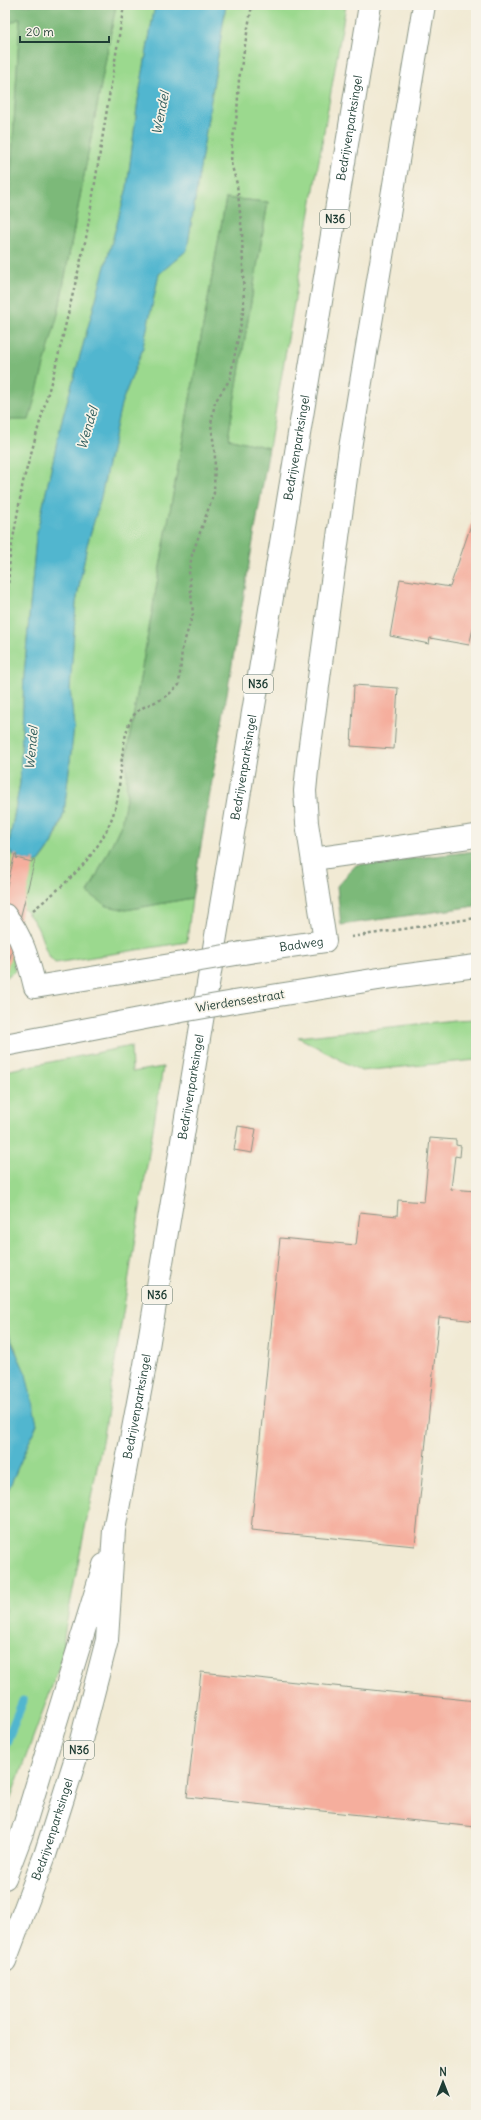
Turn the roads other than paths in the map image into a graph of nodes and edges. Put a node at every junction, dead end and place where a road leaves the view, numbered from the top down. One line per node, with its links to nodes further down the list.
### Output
1 (370, 5): 8 (main road, Bedrijvenparksingel / N36)
2 (424, 5): 4 (main road, Badweg)
3 (476, 836): 4 (main road)
4 (313, 859): 5 (main road, Badweg, bridge)
5 (9, 920)
6 (476, 966): 7 (main road, Wierdensestraat, bridge)
7 (5, 1045)
8 (114, 1530): 9 (main road, Bedrijvenparksingel / N36); 10 (main road, Bedrijvenparksingel / N36)
9 (5, 1878)
10 (5, 1961)

